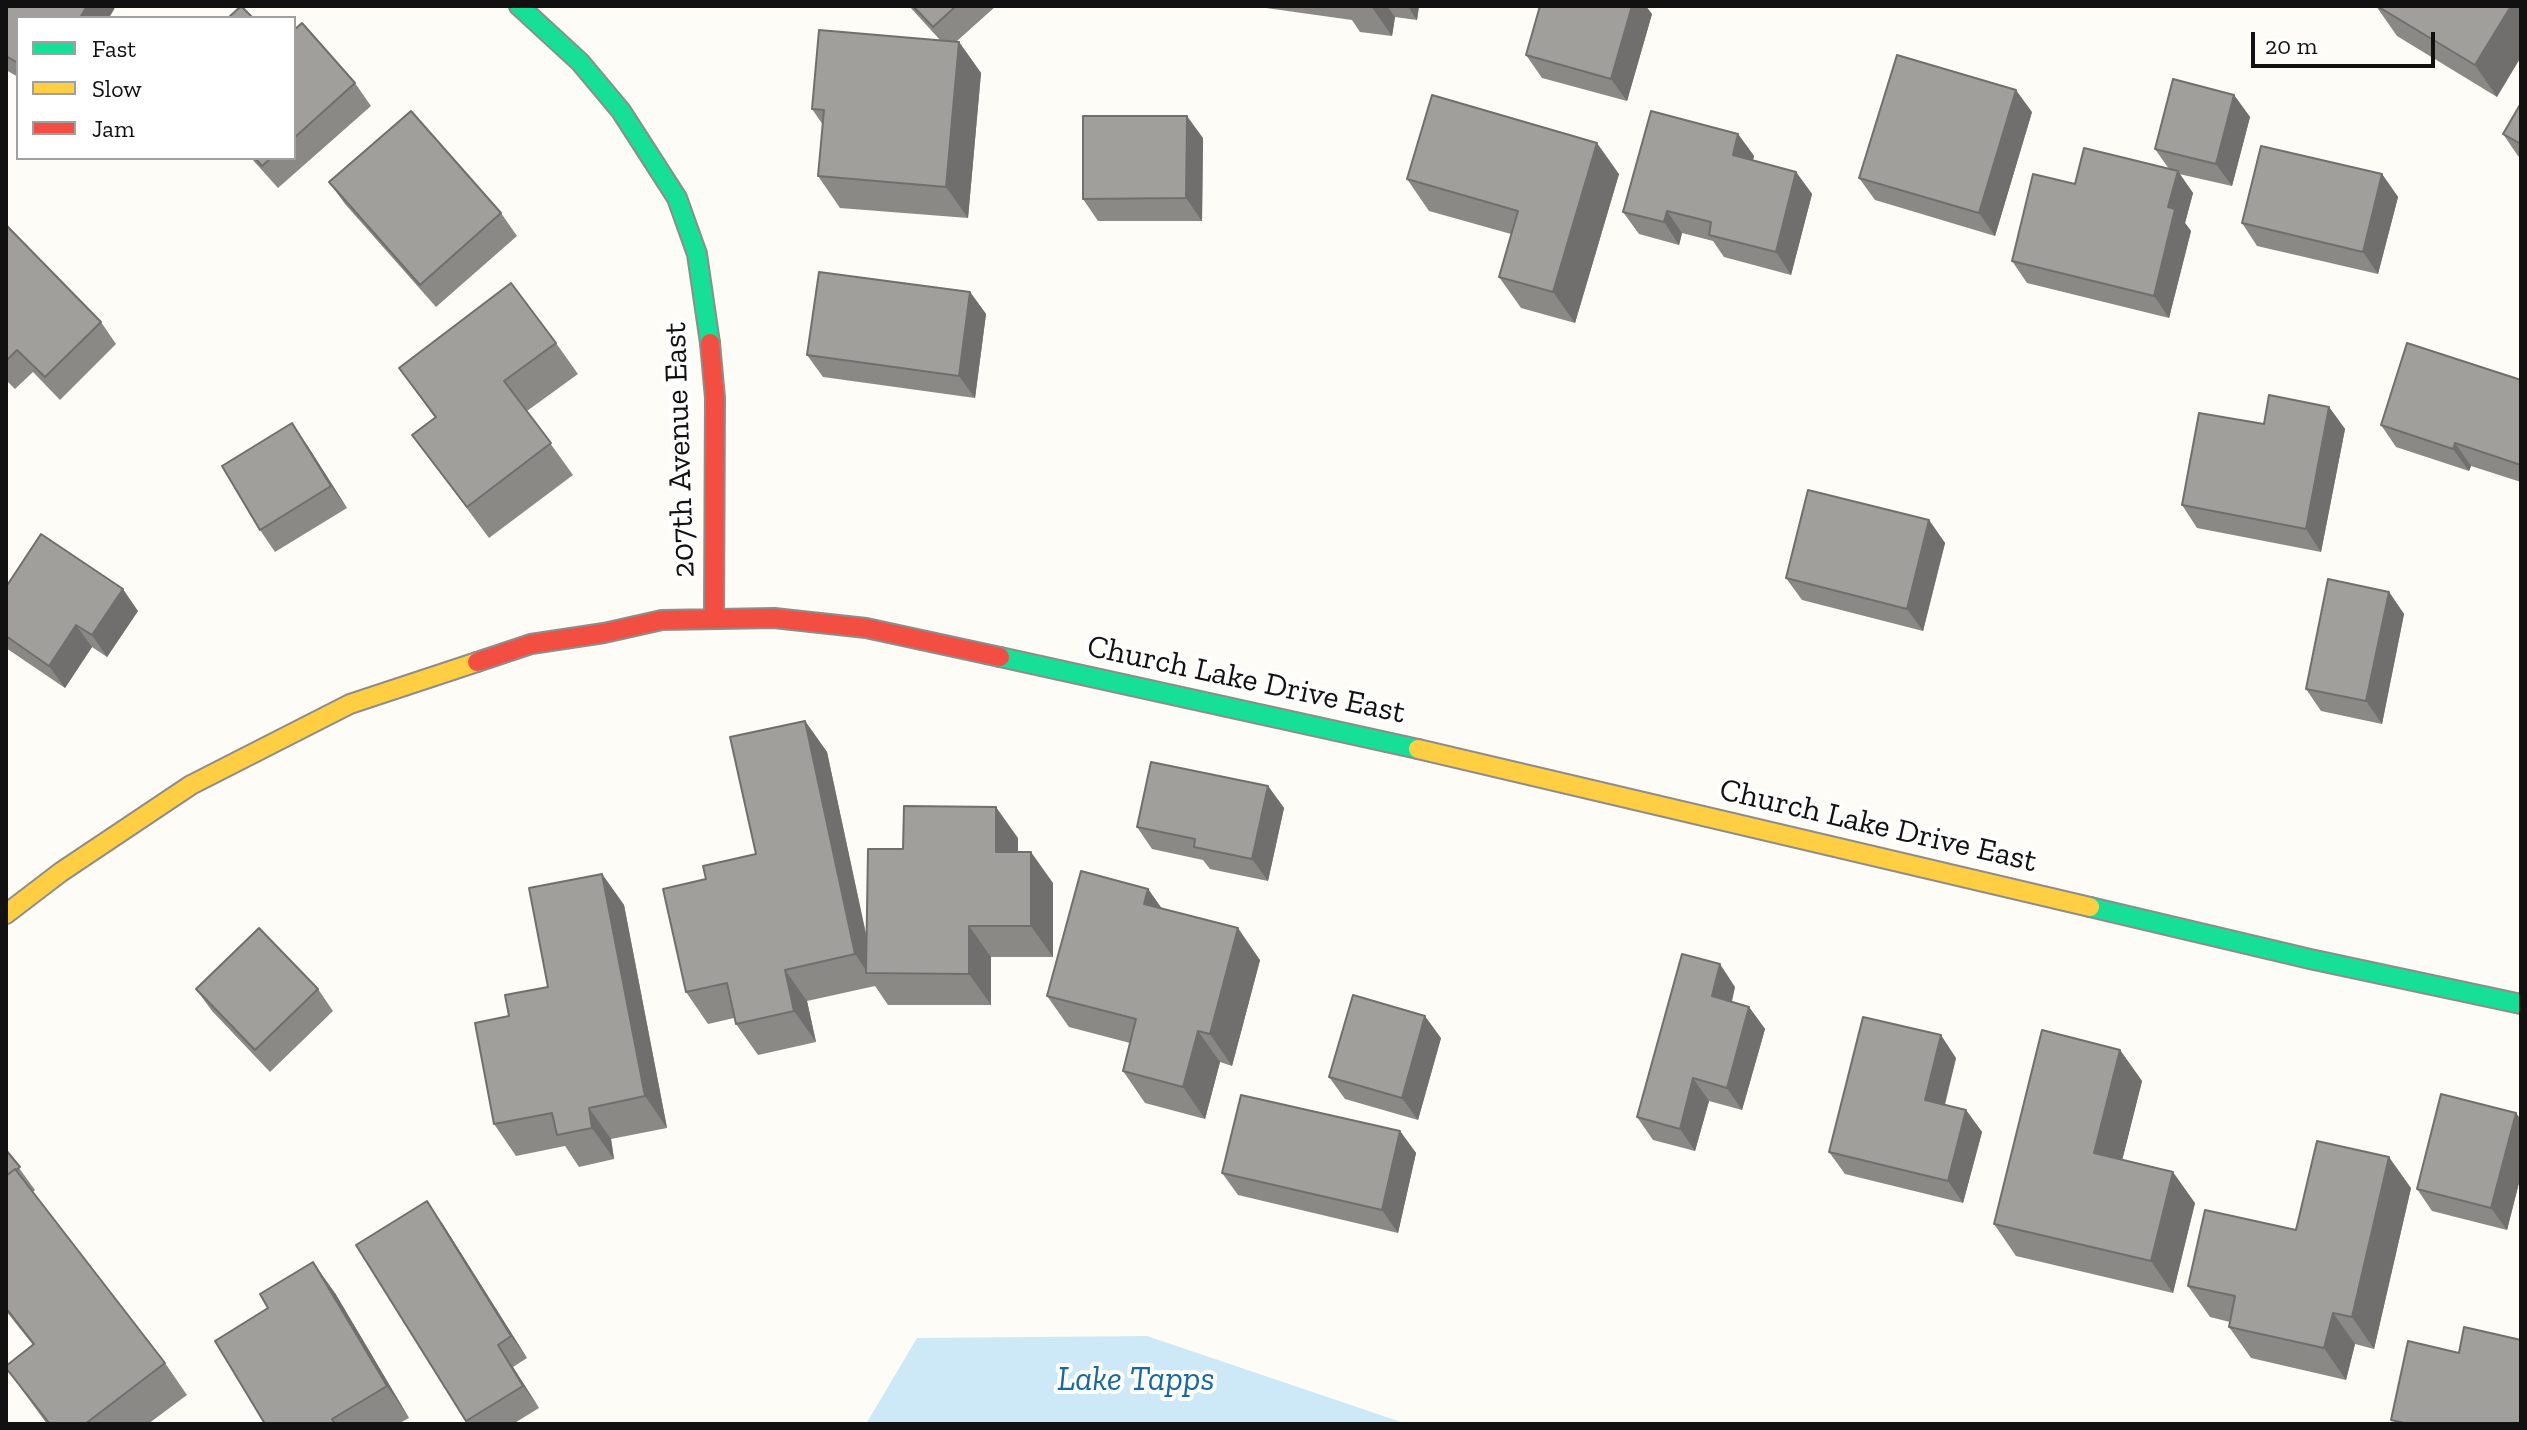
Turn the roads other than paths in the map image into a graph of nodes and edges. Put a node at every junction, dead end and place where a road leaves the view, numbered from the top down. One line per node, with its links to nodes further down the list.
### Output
1 (519, 6): 2 (street, 207th Avenue East)
2 (714, 618): 3 (street, Church Lake Drive East); 4 (street, Church Lake Drive East)
3 (6, 914)
4 (2521, 1004)

